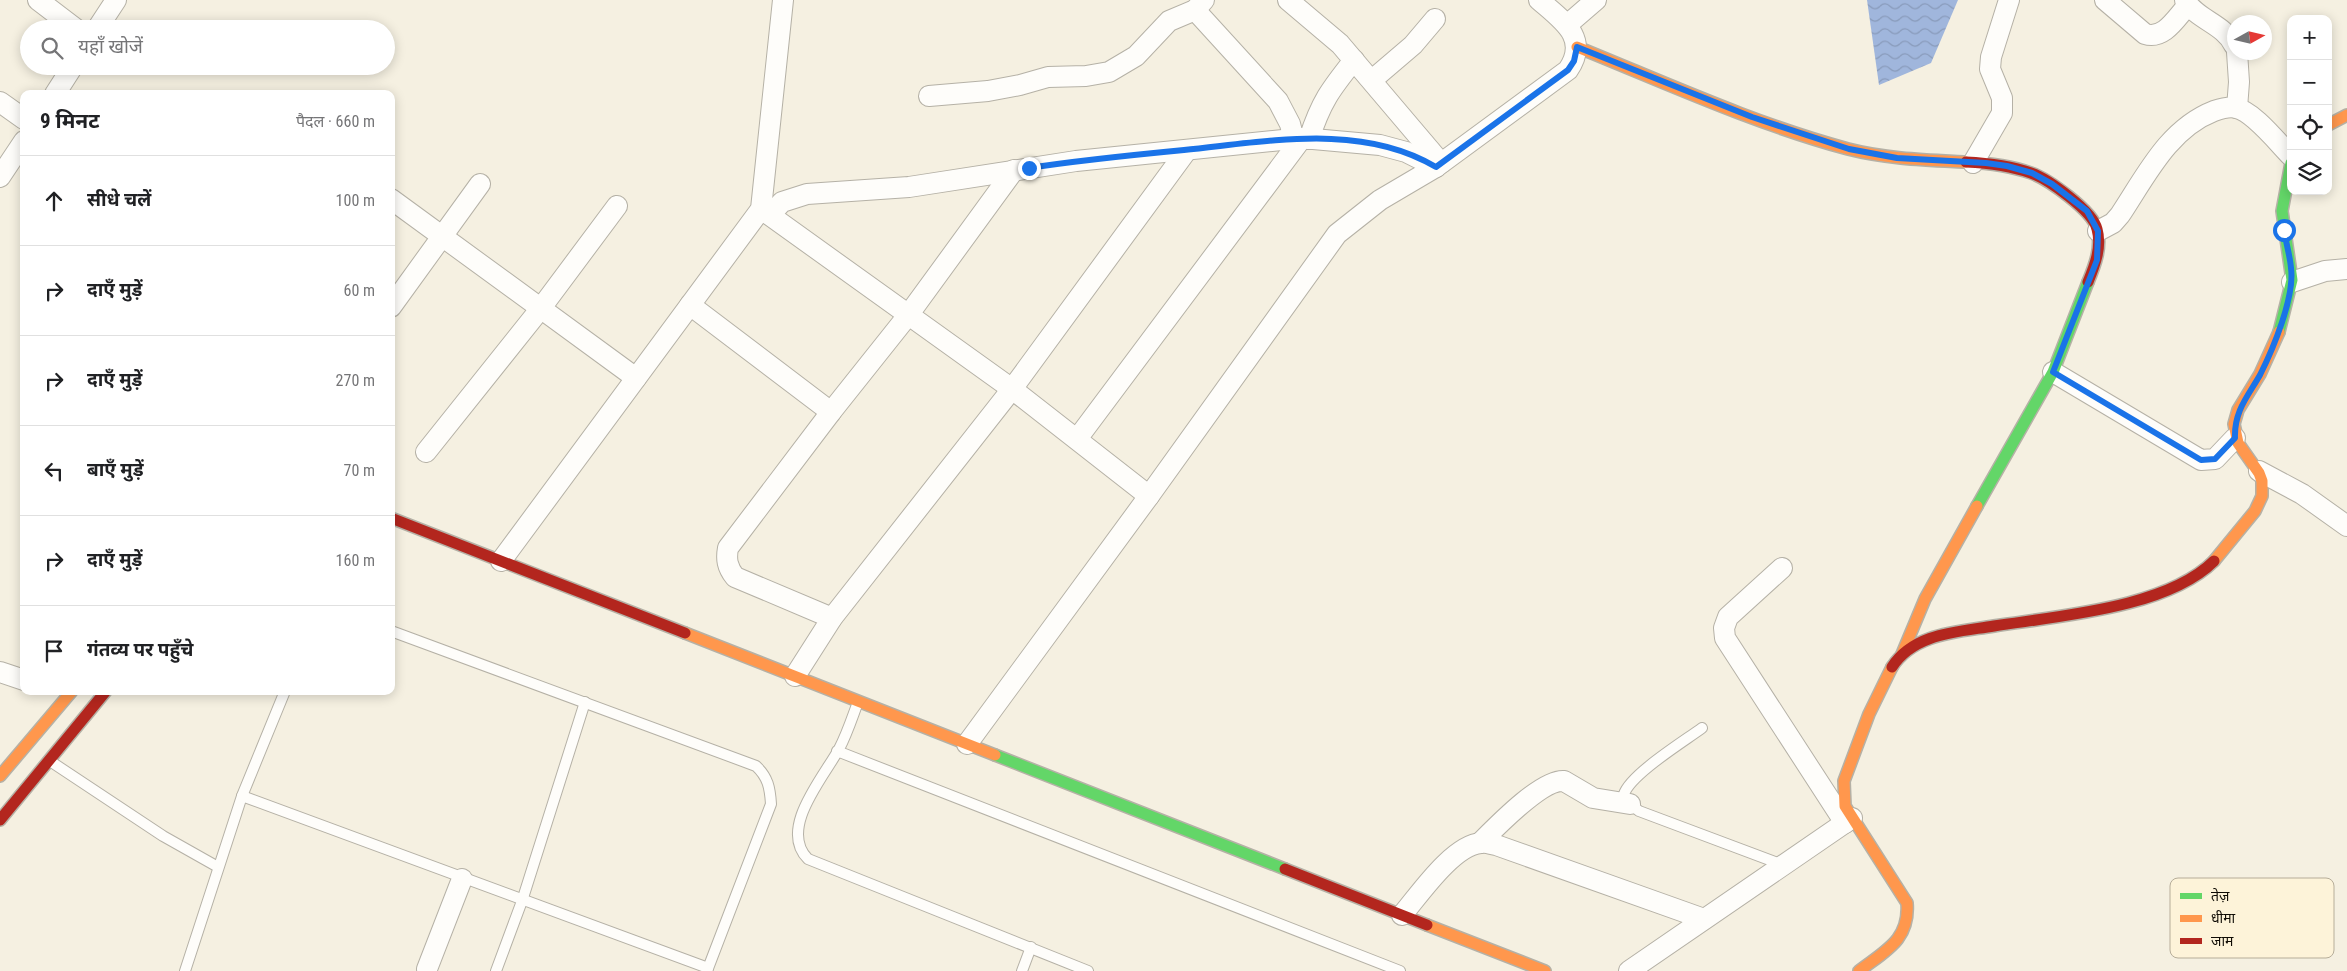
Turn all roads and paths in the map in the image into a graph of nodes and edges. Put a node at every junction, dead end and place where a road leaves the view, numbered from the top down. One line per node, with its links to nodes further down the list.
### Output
1 (38, 0): 12 (street)
2 (116, 0): 13 (street)
3 (783, 0): 40 (street)
4 (1288, 0): 17 (street)
5 (1539, 0): 14 (street)
6 (1596, 0): 14 (street)
7 (2009, 0): 32 (street)
8 (2105, 0): 9 (street)
9 (2187, 3): 15 (street)
10 (1199, 5): 22 (street); 28 (street)
11 (1435, 19): 20 (street)
12 (64, 20)
13 (103, 20)
14 (1567, 25): 16 (street)
15 (2227, 35)
16 (1577, 47): 32 (street); 33 (street)
17 (1354, 60): 20 (street); 28 (street)
18 (2238, 60): 24 (street)
19 (67, 75): 21 (street)
20 (1372, 80): 33 (street)
21 (58, 90)
22 (928, 96)
23 (0, 102): 26 (street)
24 (2237, 108): 31 (street); 41 (street)
25 (2347, 115): 27 (street)
26 (20, 116)
27 (2332, 123)
28 (1302, 139): 30 (street); 33 (street); 54 (street)
29 (20, 147): 35 (street)
30 (1187, 150): 34 (street); 51 (street)
31 (2287, 152)
32 (1973, 162): 41 (street)
33 (1439, 165): 57 (street)
34 (1014, 170): 40 (street); 48 (street)
35 (0, 177)
36 (480, 184): 42 (street)
37 (2287, 187): 44 (street)
38 (395, 202): 42 (street)
39 (617, 206): 47 (street)
40 (766, 212): 46 (street); 48 (street)
41 (2098, 231): 49 (street)
42 (442, 237): 45 (street); 47 (street)
43 (2347, 269): 44 (street)
44 (2292, 282): 53 (street)
45 (395, 302)
46 (690, 305): 50 (street); 52 (street)
47 (541, 308): 50 (street); 55 (street)
48 (909, 314): 51 (street); 52 (street)
49 (2053, 372): 53 (street); 64 (street)
50 (636, 378): 60 (street)
51 (1012, 389): 54 (street); 62 (street)
52 (831, 412): 62 (street)
53 (2235, 438): 56 (street)
54 (1077, 439): 57 (street)
55 (426, 452)
56 (2259, 471): 59 (street); 64 (street)
57 (1149, 496): 74 (street)
58 (395, 520): 60 (street)
59 (2347, 526)
60 (501, 561): 66 (street)
61 (1782, 568): 81 (street)
62 (832, 618): 66 (street)
63 (395, 632): 72 (lane)
64 (1902, 654): 81 (street)
65 (0, 672): 67 (street)
66 (795, 676): 71 (street)
67 (20, 679)
68 (63, 695): 77 (street)
69 (103, 695): 76 (street)
70 (283, 695): 78 (lane)
71 (859, 701): 74 (street); 75 (lane)
72 (585, 702): 86 (lane); 91 (lane)
73 (1702, 728): 79 (lane)
74 (967, 744): 87 (street)
75 (838, 751): 89 (lane); 96 (lane)
76 (50, 760): 80 (street); 84 (lane)
77 (0, 776)
78 (242, 796): 84 (lane); 85 (lane)
79 (1630, 804): 82 (street); 83 (lane)
80 (0, 820)
81 (1849, 821): 83 (street); 99 (street)
82 (1480, 843): 87 (street); 88 (street)
83 (1783, 865): 88 (street)
84 (218, 867): 92 (lane)
85 (462, 879): 86 (lane); 90 (street)
86 (522, 901): 91 (lane); 93 (lane)
87 (1402, 915): 97 (street)
88 (1704, 919): 98 (street)
89 (1031, 946): 94 (lane); 95 (lane)
90 (427, 969)
91 (707, 969)
92 (185, 971)
93 (496, 971)
94 (1022, 971)
95 (1088, 971)
96 (1400, 971)
97 (1545, 971)
98 (1628, 971)
99 (1859, 971)

